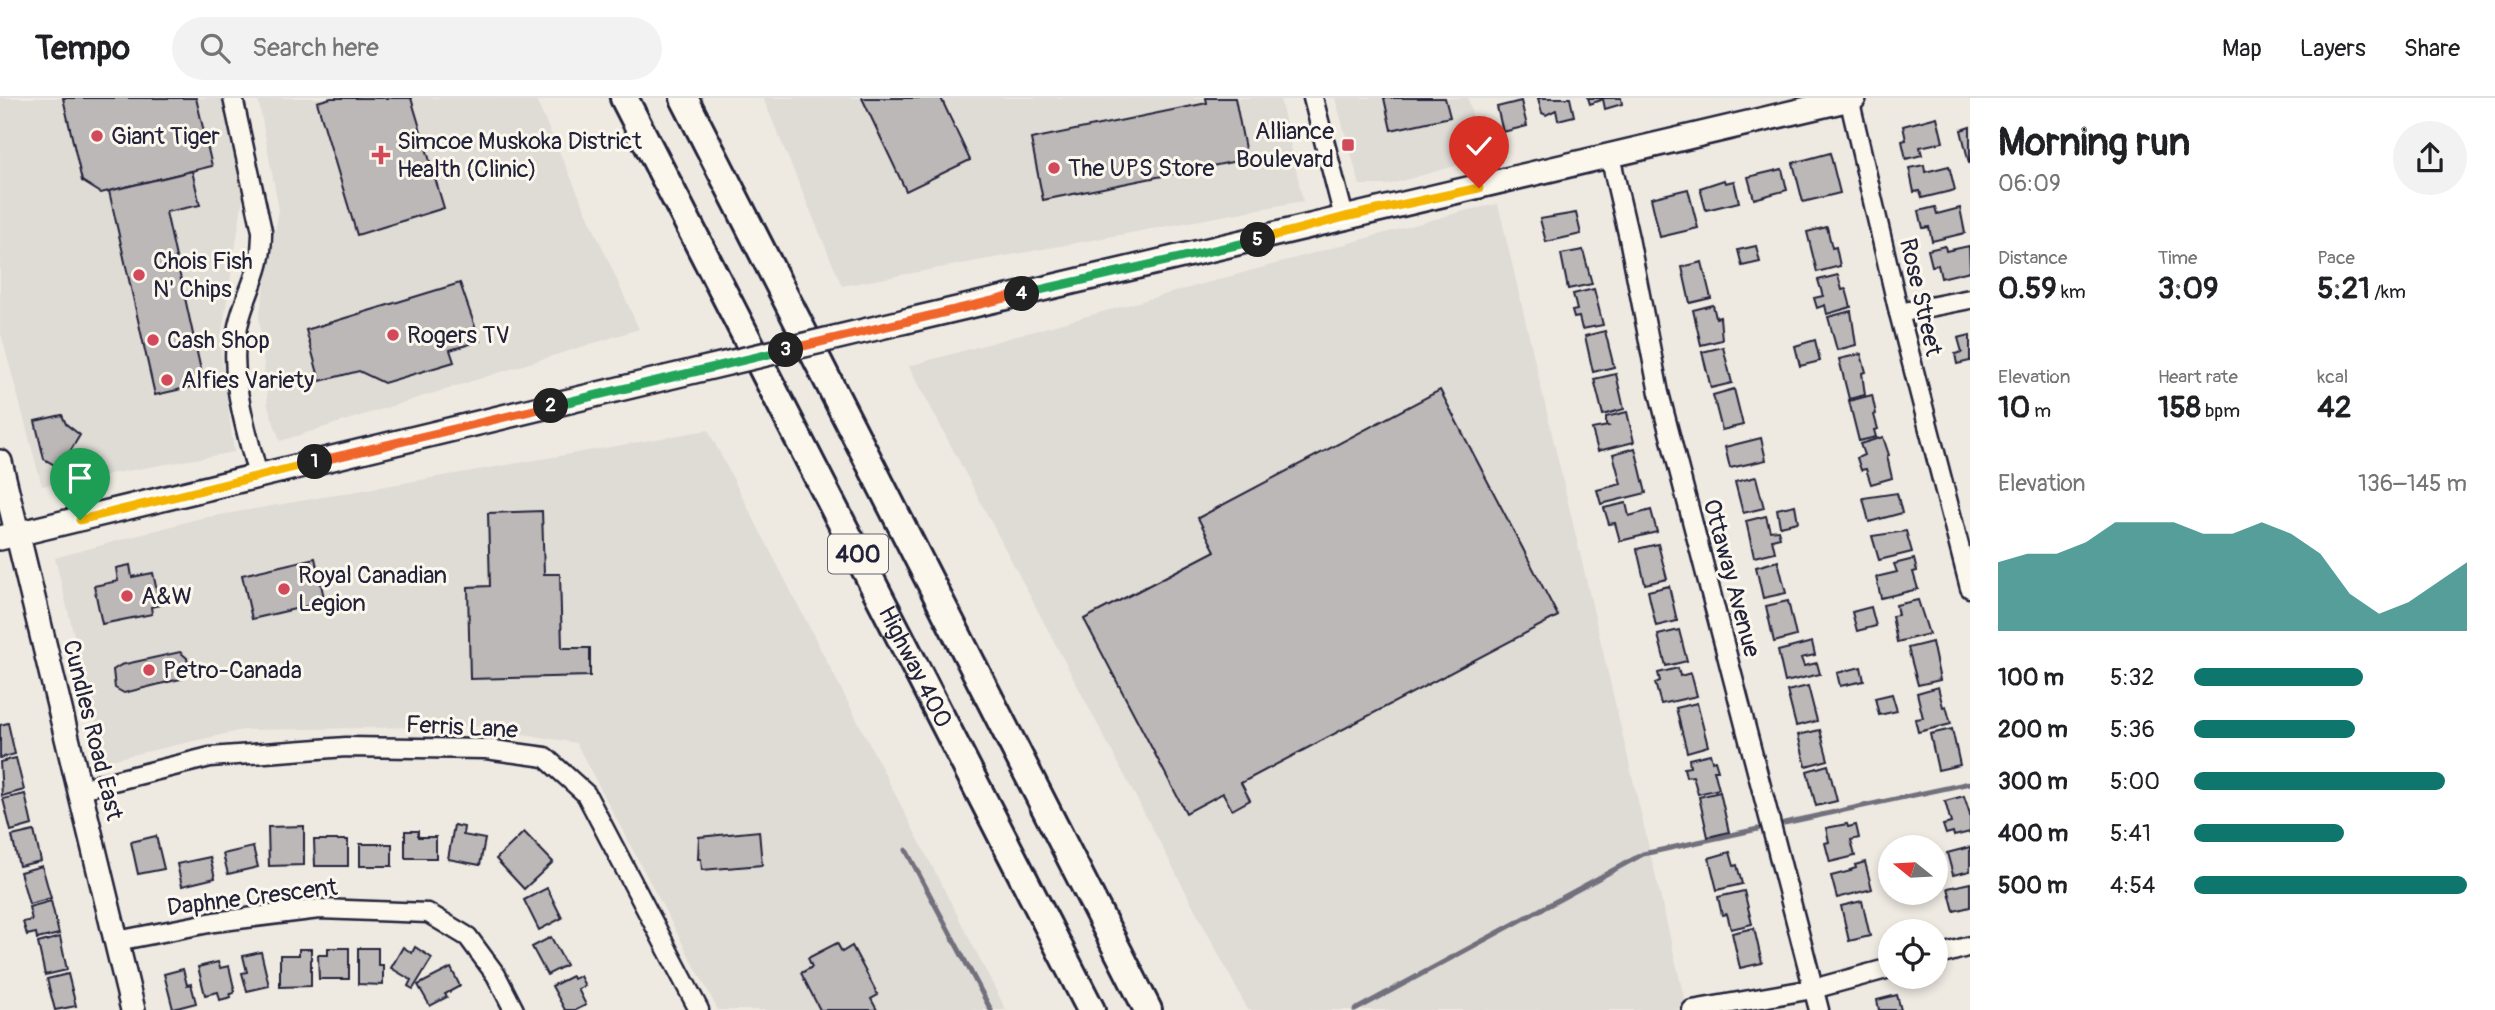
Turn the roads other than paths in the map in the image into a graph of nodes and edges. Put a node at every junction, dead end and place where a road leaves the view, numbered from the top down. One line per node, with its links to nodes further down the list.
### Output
1 (233, 98): 11 (street)
2 (624, 98): 23 (highway, Highway 400 / 400)
3 (684, 98): 24 (highway, 400)
4 (1313, 98): 7 (street)
5 (1851, 98): 6 (main road); 9 (street, Rose Street)
6 (1610, 156): 7 (main road); 19 (street, Ottaway Avenue)
7 (1345, 217): 11 (main road, bridge)
8 (1970, 299): 9 (street)
9 (1899, 313): 13 (street, Rose Street)
10 (0, 462): 12 (main road, Cundles Road East)
11 (258, 476): 12 (main road)
12 (9, 536): 14 (main road, Cundles Road East)
13 (1970, 588)
14 (81, 789): 15 (main road, Cundles Road East); 22 (street, Ferris Lane)
15 (117, 941): 20 (main road, Cundles Road East); 21 (street, Daphne Crescent)
16 (1970, 947): 17 (street)
17 (1948, 953)
18 (1878, 971): 19 (street)
19 (1813, 989): 25 (street); 26 (street, Ottaway Avenue)
20 (132, 1010)
21 (514, 1010)
22 (699, 1010)
23 (1091, 1010)
24 (1148, 1010)
25 (1692, 1010)
26 (1819, 1010)

